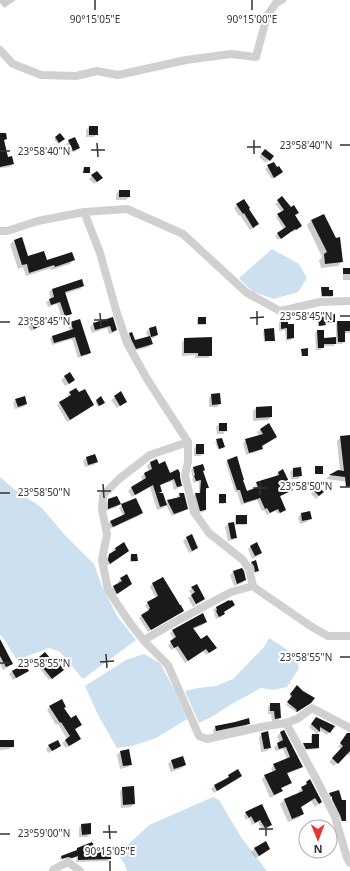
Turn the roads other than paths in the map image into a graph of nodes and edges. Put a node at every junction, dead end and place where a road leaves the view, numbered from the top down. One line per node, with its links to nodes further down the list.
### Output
1 (282, 0): 2 (street)
2 (0, 50)
3 (84, 212): 4 (street); 5 (street); 6 (street)
4 (0, 231)
5 (350, 301)
6 (188, 442): 7 (street); 9 (street)
7 (253, 586): 8 (street); 9 (street)
8 (350, 636)
9 (144, 640): 10 (street)
10 (286, 723): 11 (street); 12 (street)
11 (350, 728)
12 (350, 863)
13 (54, 871): 14 (street)
14 (80, 871)

